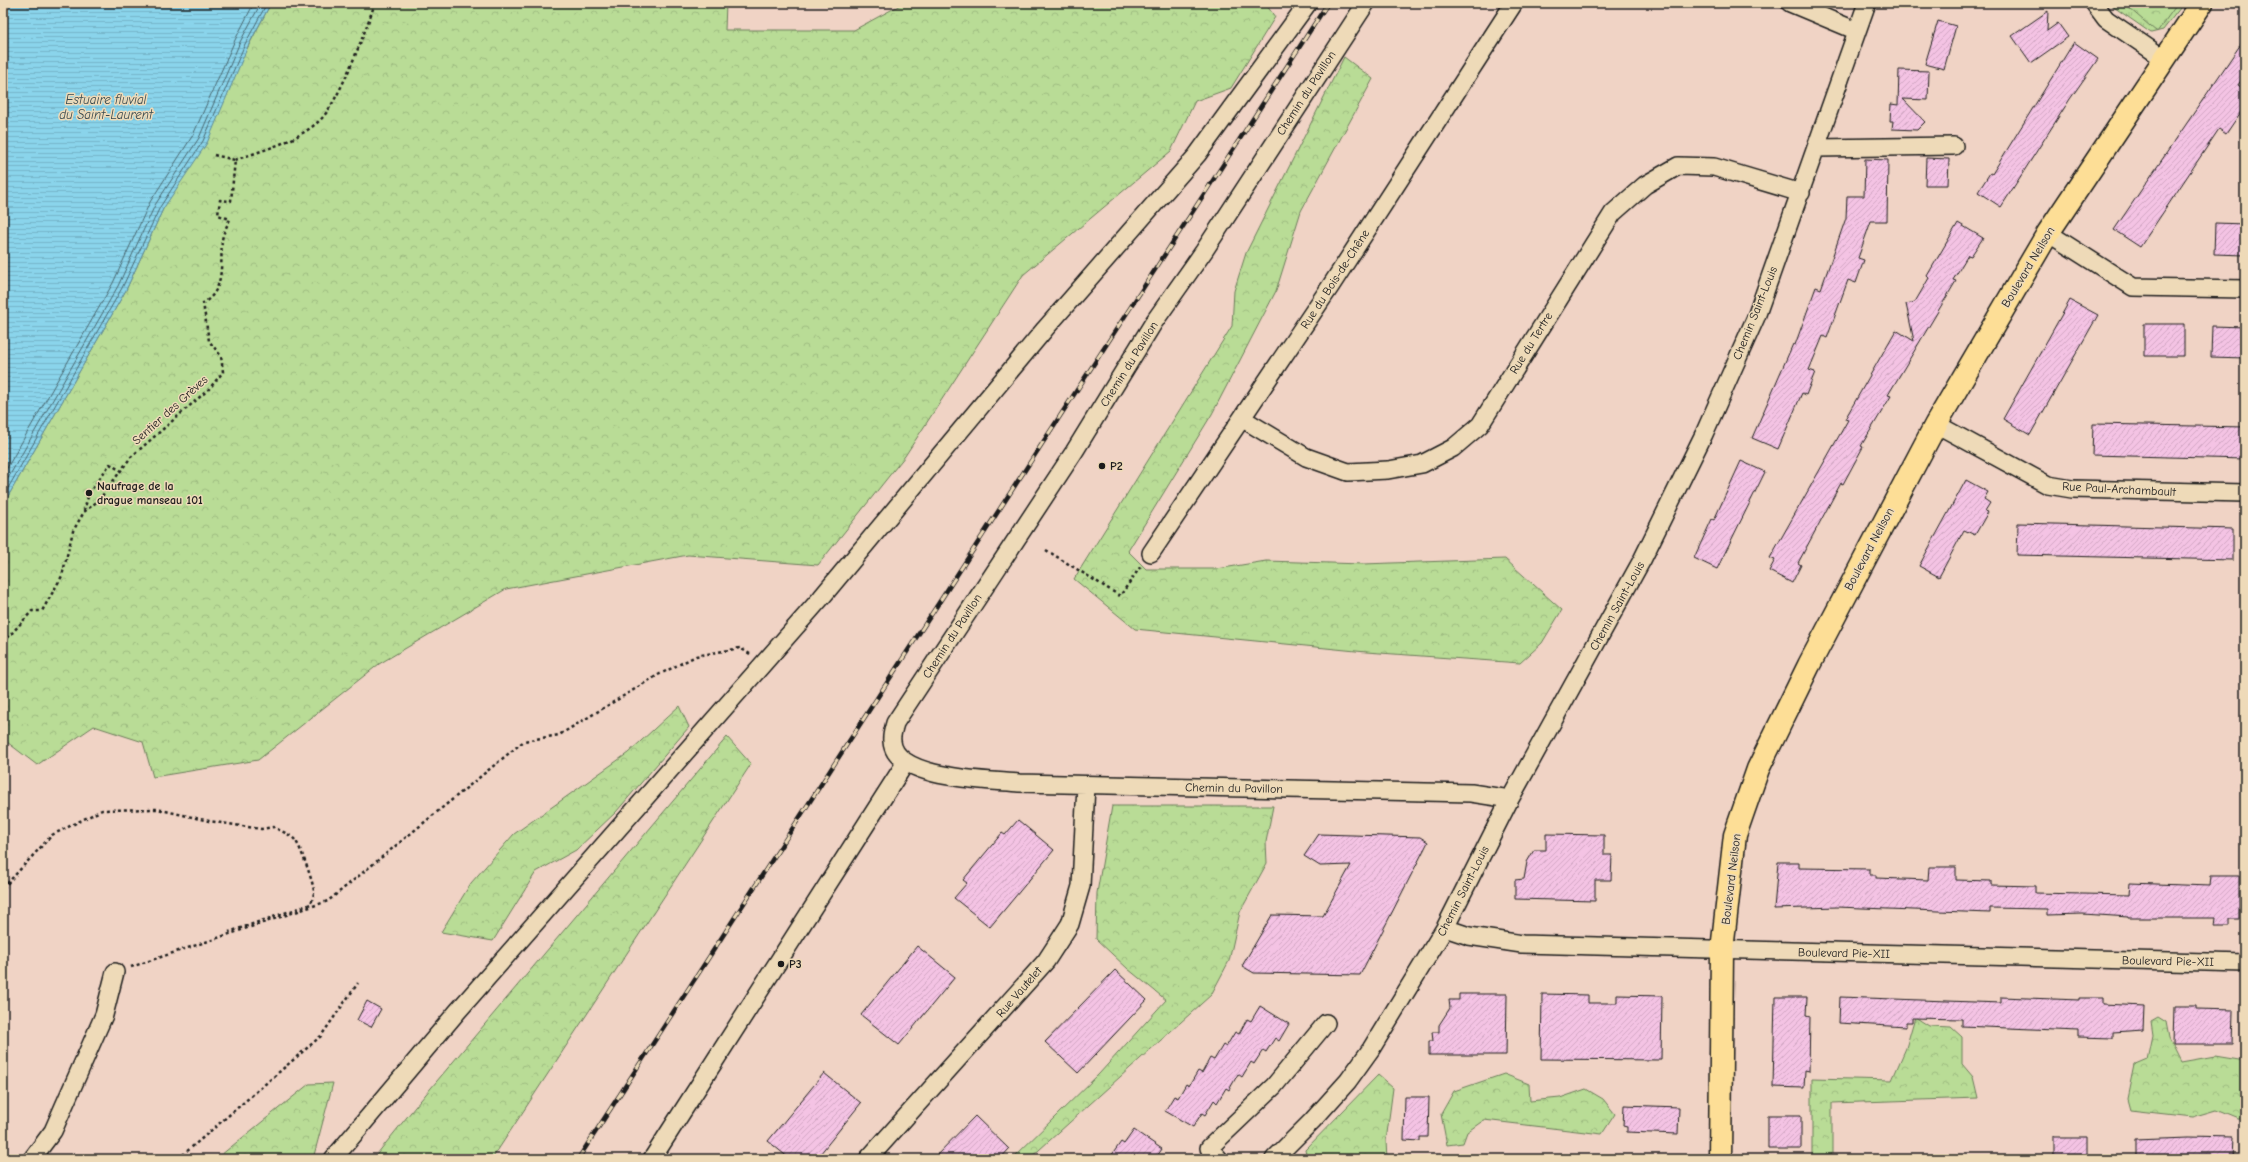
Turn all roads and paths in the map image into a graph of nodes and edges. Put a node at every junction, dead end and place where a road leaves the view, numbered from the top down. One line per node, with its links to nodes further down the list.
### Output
1 (374, 3): 14 (path)
2 (1308, 3): 26 (street)
3 (1366, 3): 27 (street, Chemin du Pavillon)
4 (1514, 3): 18 (street, Rue du Bois-de-Chêne)
5 (1790, 3): 9 (street)
6 (1867, 3): 9 (street, Chemin Saint-Louis)
7 (2094, 3): 10 (street)
8 (2202, 3): 10 (main road, Boulevard Neilson)
9 (1857, 31): 12 (street, Chemin Saint-Louis)
10 (2163, 58): 16 (main road, Boulevard Neilson)
11 (1954, 146): 12 (street)
12 (1817, 148): 15 (street, Chemin Saint-Louis)
13 (214, 155): 14 (path)
14 (235, 160): 20 (path, Sentier des Grèves)
15 (1801, 193): 18 (street, Rue du Tertre); 29 (street, Chemin Saint-Louis)
16 (2048, 233): 17 (street); 19 (main road, Boulevard Neilson)
17 (2245, 290)
18 (1243, 419): 24 (street, Rue du Bois-de-Chêne)
19 (1936, 424): 21 (street, Rue Paul-Archambault); 32 (main road, Boulevard Neilson)
20 (121, 471): 22 (path, Sentier des Grèves); 22 (path)
21 (2245, 493)
22 (84, 512): 25 (path, Sentier des Grèves)
23 (1046, 550): 24 (path)
24 (1151, 553)
25 (3, 643)
26 (765, 663): 34 (path); 39 (street)
27 (906, 762): 28 (street, Chemin du Pavillon); 40 (street)
28 (1086, 785): 29 (street, Chemin du Pavillon); 41 (street, Rue Vautelet)
29 (1510, 799): 31 (street, Chemin Saint-Louis)
30 (3, 888): 34 (path)
31 (1445, 928): 32 (street, Boulevard Pie-XII); 43 (street, Chemin Saint-Louis)
32 (1722, 950): 33 (street, Boulevard Pie-XII); 44 (main road, Boulevard Neilson)
33 (2245, 963)
34 (115, 972): 37 (street)
35 (358, 983): 38 (path)
36 (1326, 1023): 42 (street)
37 (32, 1159)
38 (178, 1159)
39 (333, 1159)
40 (652, 1159)
41 (868, 1159)
42 (1219, 1159)
43 (1274, 1159)
44 (1720, 1159)

